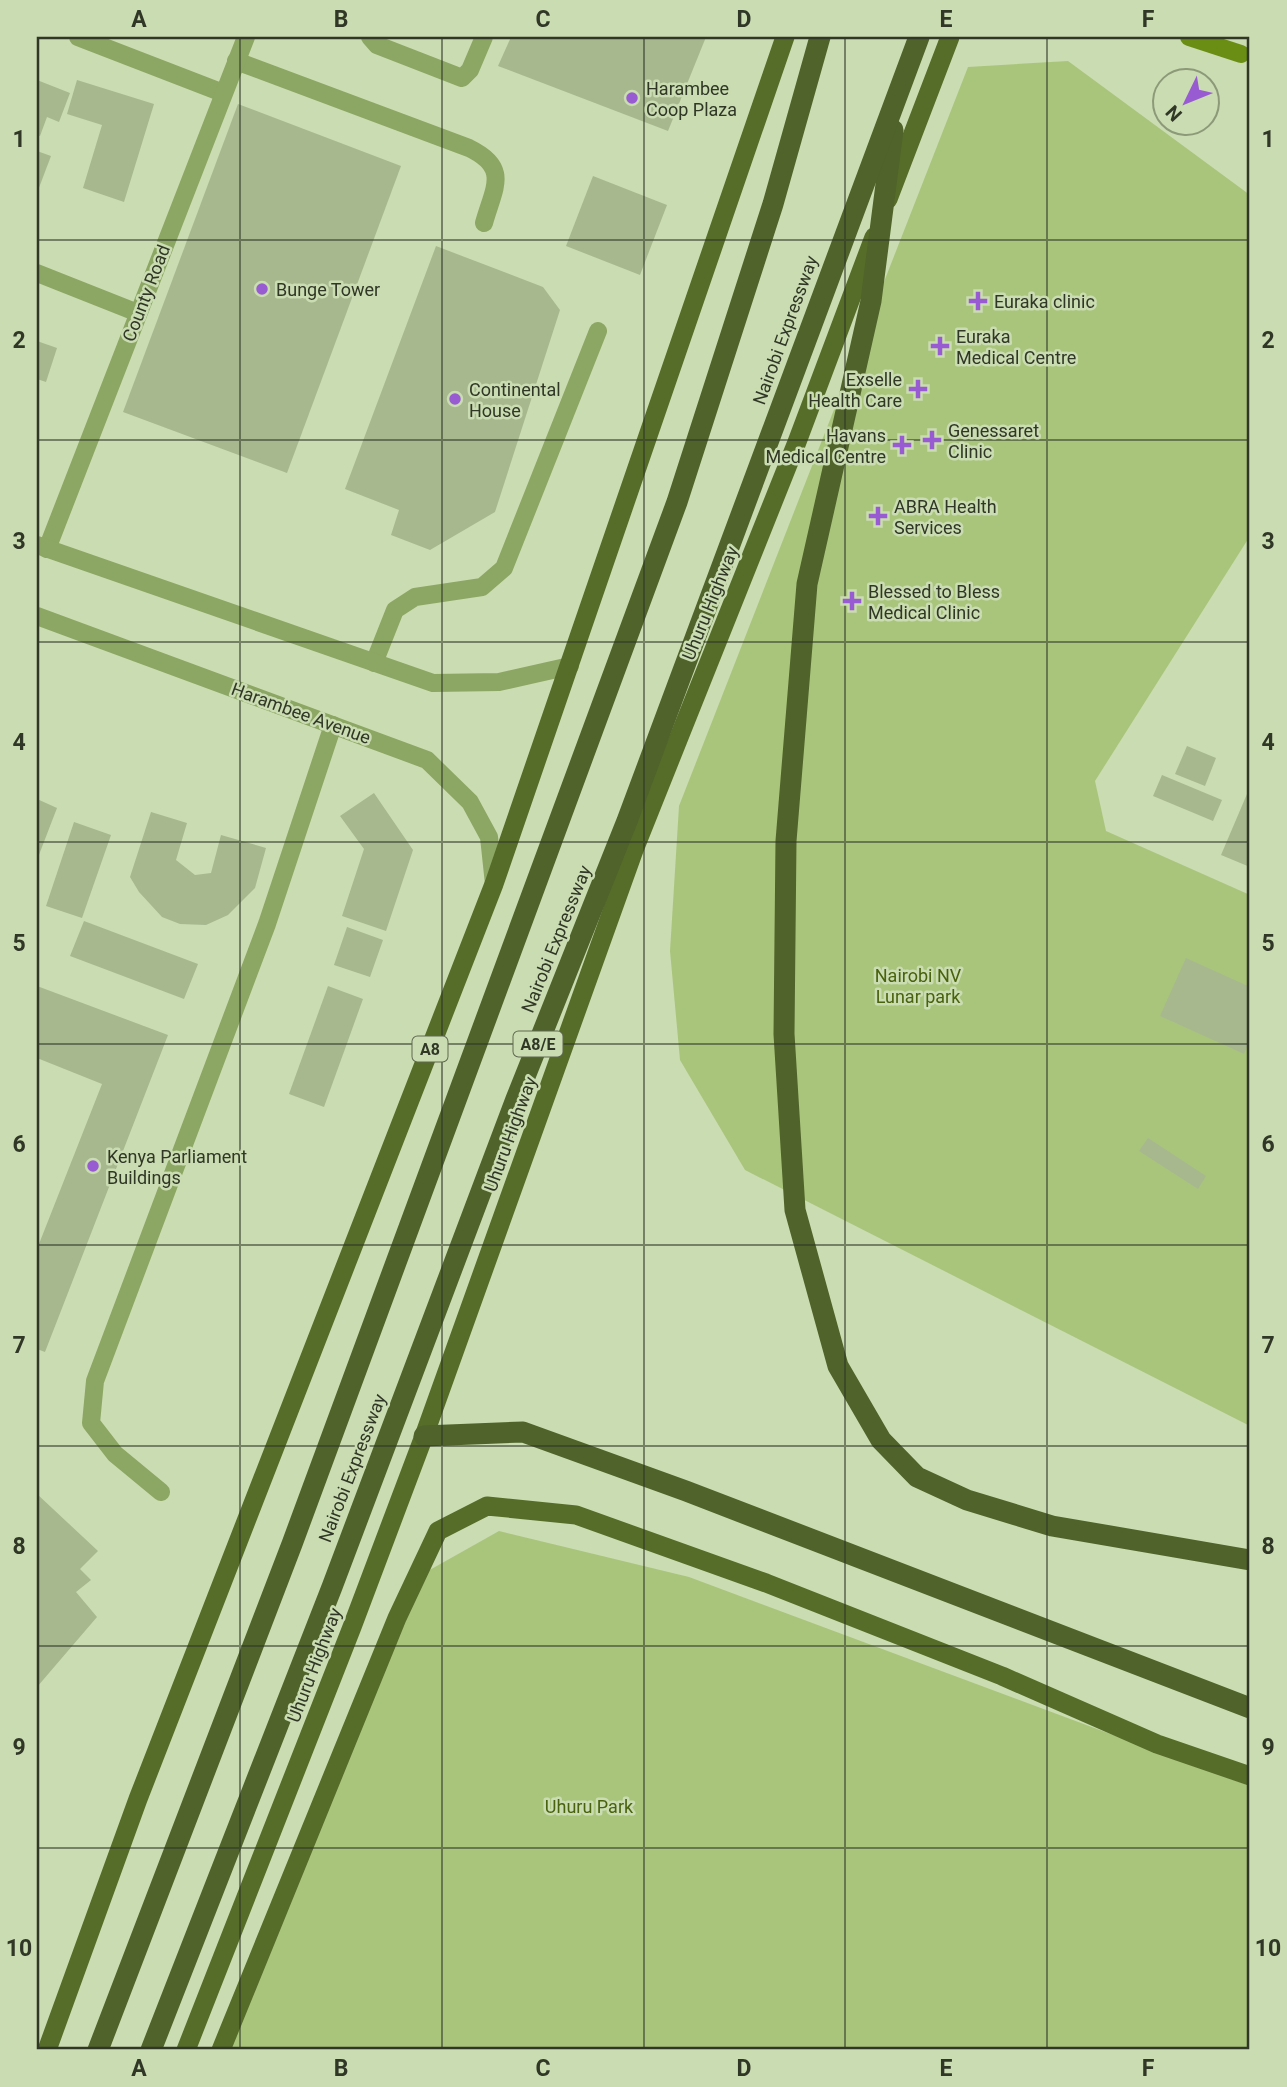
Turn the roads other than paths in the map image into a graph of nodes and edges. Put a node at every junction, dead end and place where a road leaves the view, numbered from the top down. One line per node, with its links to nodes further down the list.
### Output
1 (78, 37): 13 (street)
2 (246, 37): 11 (street, County Road)
3 (370, 37): 4 (street)
4 (484, 37)
5 (785, 37): 22 (highway, A8)
6 (820, 37): 31 (highway, Nairobi Expressway)
7 (919, 37): 14 (highway, Nairobi Expressway / A8/E)
8 (950, 37): 25 (highway, Uhuru Highway)
9 (1189, 37): 12 (main road)
10 (1220, 37): 12 (main road)
11 (236, 61): 13 (street, County Road); 15 (street)
12 (1247, 62)
13 (223, 93): 17 (street, County Road)
14 (897, 93): 27 (highway); 32 (highway, Nairobi Expressway / A8/E)
15 (484, 223)
16 (37, 273): 17 (street)
17 (138, 313): 19 (street, County Road)
18 (598, 331): 21 (street)
19 (42, 547): 21 (street)
20 (37, 616): 23 (street, Harambee Avenue)
21 (374, 663): 22 (street)
22 (570, 666): 24 (highway, A8)
23 (333, 725): 24 (street, Harambee Avenue); 26 (street)
24 (494, 884): 30 (highway, A8)
25 (424, 1436): 28 (highway); 33 (highway, Uhuru Highway)
26 (161, 1492)
27 (1250, 1560)
28 (1250, 1708)
29 (1250, 1776): 34 (highway)
30 (47, 2050)
31 (98, 2050)
32 (151, 2050)
33 (186, 2050)
34 (221, 2050)

